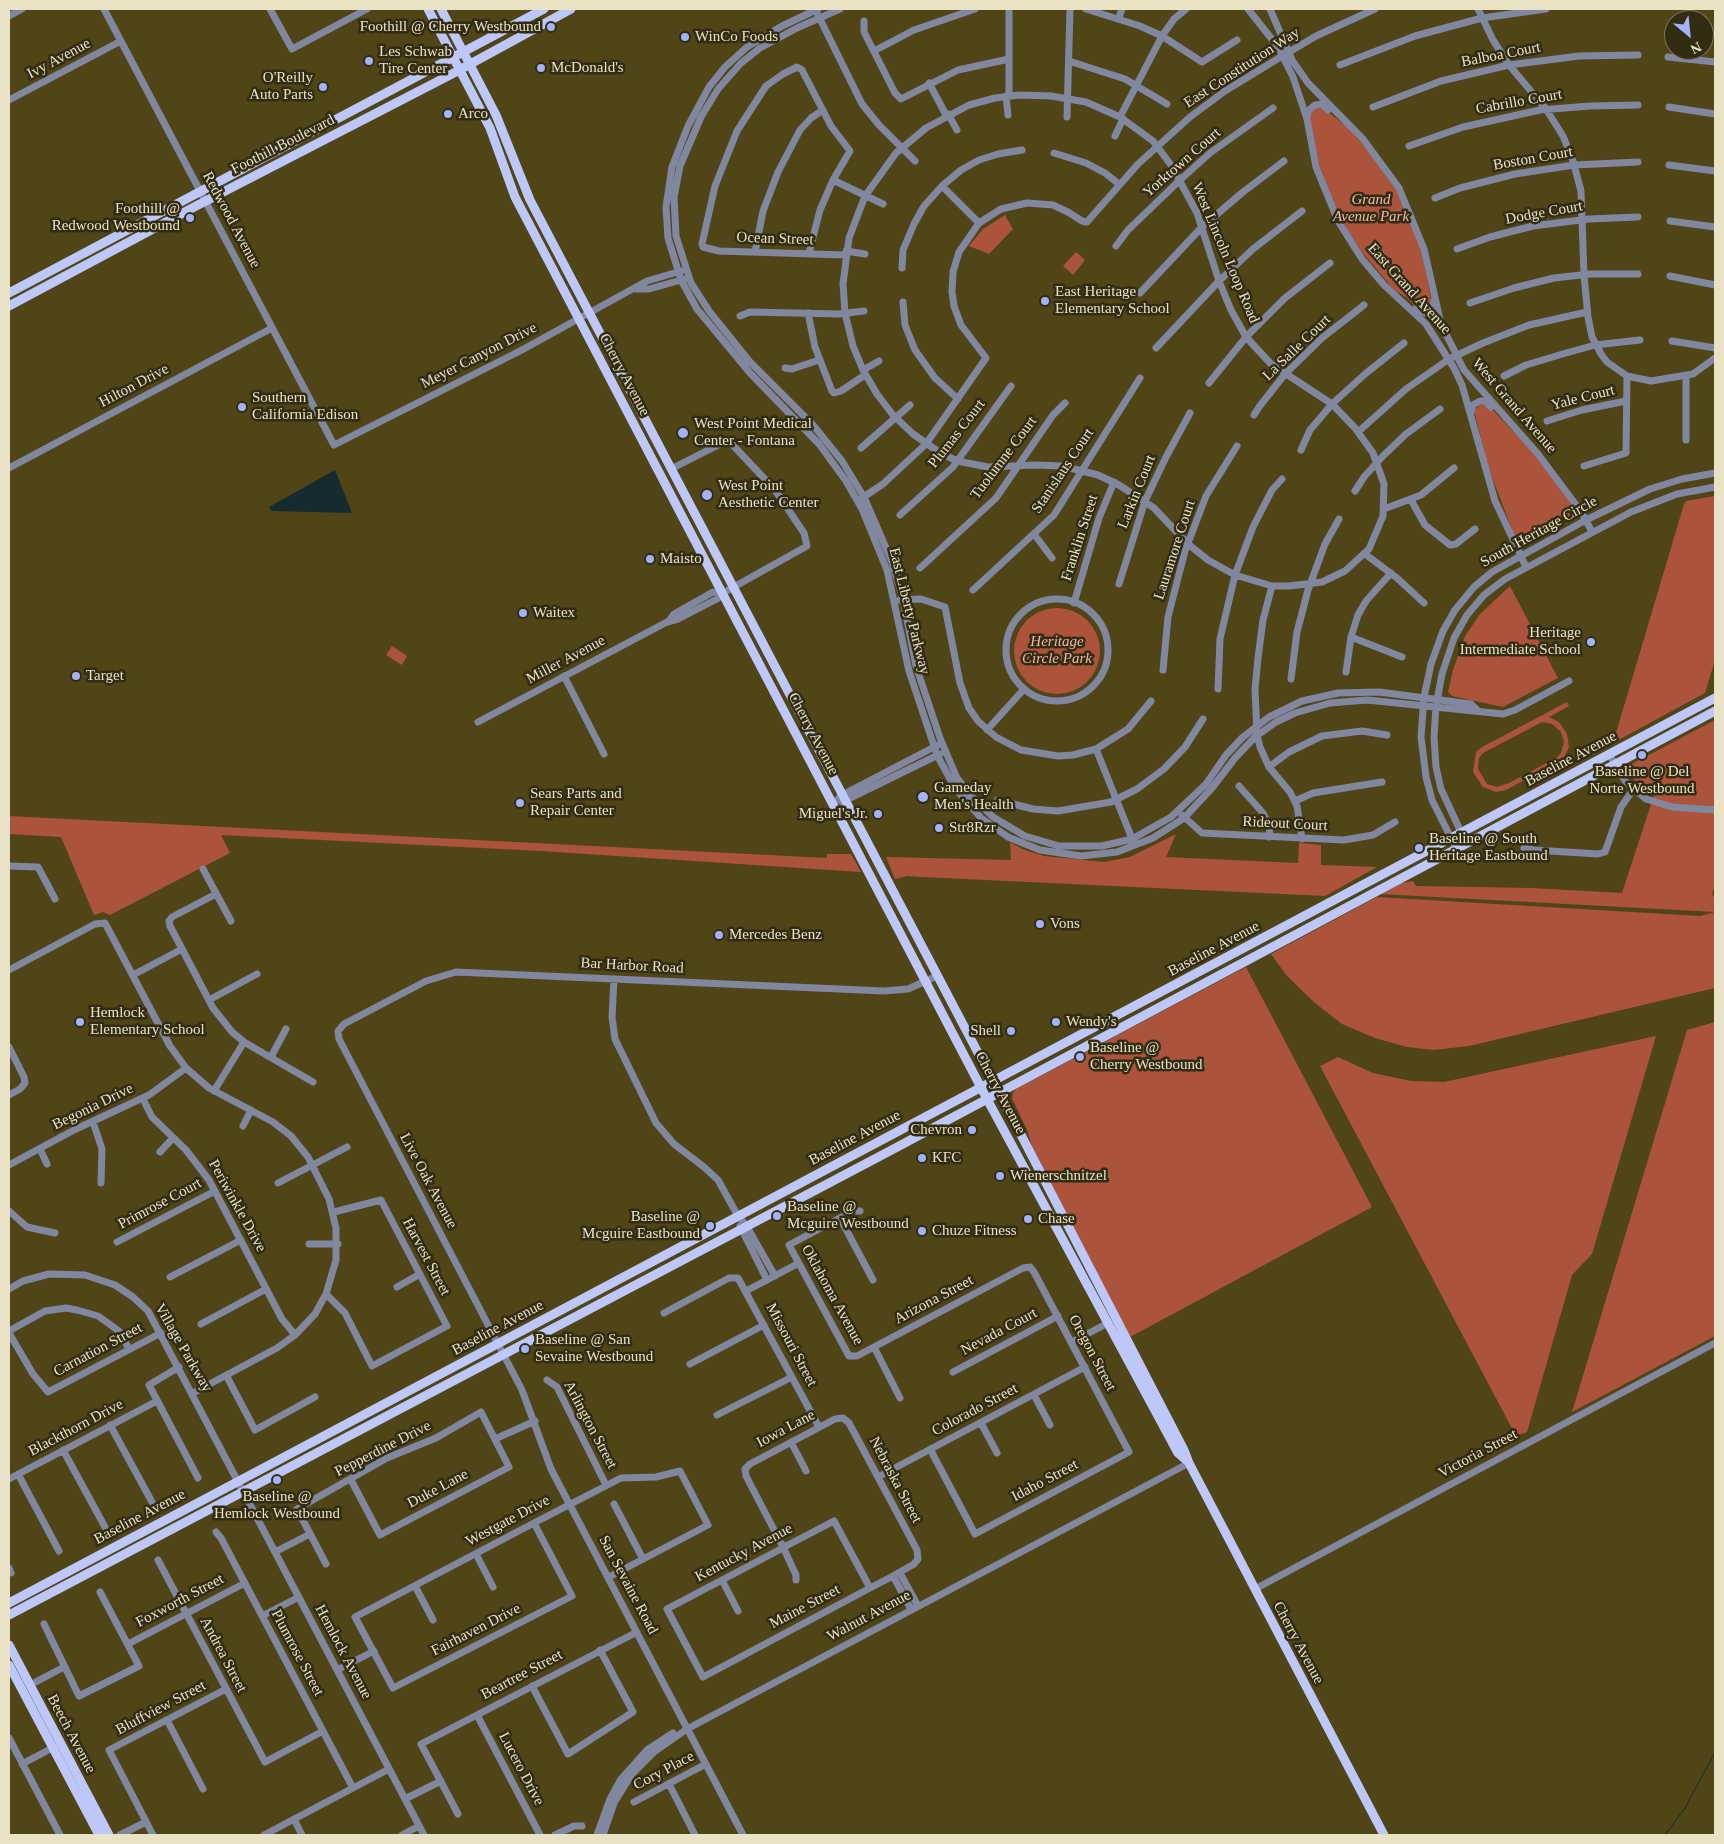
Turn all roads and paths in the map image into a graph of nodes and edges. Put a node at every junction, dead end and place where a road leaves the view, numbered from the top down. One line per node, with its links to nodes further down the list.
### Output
1 (22, 9): 23 (street)
2 (104, 9): 30 (street, Redwood Avenue)
3 (270, 9): 22 (street)
4 (367, 9): 22 (street)
5 (428, 9): 35 (main road, Cherry Avenue)
6 (441, 9): 32 (main road, Cherry Avenue)
7 (544, 9): 32 (main road, Foothill Boulevard)
8 (570, 9): 40 (main road, Foothill Boulevard)
9 (816, 9): 24 (street); 101 (street, East Liberty Parkway)
10 (840, 9): 24 (street, East Liberty Parkway)
11 (975, 9): 31 (street)
12 (1009, 9): 36 (street)
13 (1070, 9): 38 (street)
14 (1086, 9): 25 (street)
15 (1122, 9): 25 (street)
16 (1186, 9): 28 (street)
17 (1248, 9): 33 (street, East Grand Avenue)
18 (1270, 9): 33 (street, West Grand Avenue)
19 (1375, 9): 33 (street, East Constitution Way)
20 (1478, 9): 26 (street)
21 (1546, 9): 26 (street)
22 (357, 11)
23 (9, 16)
24 (819, 17): 67 (street); 100 (street, East Liberty Parkway)
25 (1119, 18): 28 (street)
26 (1482, 18): 41 (street); 42 (street)
27 (864, 21): 31 (street)
28 (1162, 36): 29 (street); 45 (street)
29 (1237, 40)
30 (121, 41): 48 (street, Ivy Avenue); 80 (street, Redwood Avenue)
31 (874, 51): 44 (street)
32 (464, 52): 35 (main road, Foothill Boulevard); 40 (main road, Cherry Avenue)
33 (1285, 54): 59 (street, West Grand Avenue); 62 (street, East Grand Avenue); 65 (street, East Constitution Way)
34 (1638, 55): 42 (street, Balboa Court)
35 (454, 58): 43 (main road, Cherry Avenue); 80 (main road, Foothill Boulevard)
36 (1009, 59): 44 (street); 46 (street)
37 (1696, 60): 39 (street)
38 (1070, 61): 45 (street); 47 (street)
39 (1715, 62)
40 (470, 64): 43 (main road, Foothill Boulevard); 119 (main road, Cherry Avenue)
41 (1340, 65)
42 (1510, 65): 51 (street, Balboa Court); 54 (street)
43 (460, 70): 83 (main road, Foothill Boulevard); 124 (main road, Cherry Avenue)
44 (929, 83): 57 (street)
45 (1137, 84): 49 (street); 61 (street)
46 (1007, 96): 47 (street, West Lincoln Loop Road); 57 (street, West Lincoln Loop Road); 58 (street)
47 (1068, 98): 60 (street); 61 (street, West Lincoln Loop Road)
48 (9, 100)
49 (1167, 104)
50 (1638, 105): 54 (street, Cabrillo Court)
51 (1373, 107)
52 (1669, 107): 56 (street)
53 (1273, 108): 77 (street, Yorktown Court)
54 (1546, 109): 66 (street, Cabrillo Court); 73 (street)
55 (823, 110): 76 (street); 94 (street); 94 (street, Ocean Street)
56 (1715, 114)
57 (947, 115): 63 (street); 67 (street, West Lincoln Loop Road)
58 (1008, 115)
59 (1340, 115): 62 (street); 112 (street, West Grand Avenue)
60 (1067, 117)
61 (1121, 118): 64 (street); 65 (street, West Lincoln Loop Road)
62 (1307, 119): 113 (street, East Grand Avenue)
63 (957, 130)
64 (1115, 136)
65 (1157, 146): 77 (street, West Lincoln Loop Road); 78 (street, East Constitution Way)
66 (1409, 146)
67 (901, 148): 70 (street); 81 (street, West Lincoln Loop Road)
68 (1022, 150): 79 (street)
69 (1054, 152): 78 (street)
70 (915, 161)
71 (1284, 161): 90 (street)
72 (1638, 162): 73 (street, Boston Court)
73 (1574, 164): 82 (street, Boston Court); 87 (street)
74 (1669, 165): 75 (street)
75 (1715, 171)
76 (833, 180): 81 (street); 95 (street)
77 (1180, 180): 90 (street, West Lincoln Loop Road); 92 (street, Yorktown Court)
78 (1119, 184): 89 (street, East Constitution Way)
79 (942, 186): 89 (street); 99 (street)
80 (200, 192): 83 (street, Redwood Avenue); 110 (main road, Foothill Boulevard)
81 (865, 196): 84 (street); 96 (street, West Lincoln Loop Road)
82 (1435, 198)
83 (205, 201): 117 (main road, Foothill Boulevard); 125 (street, Redwood Avenue)
84 (883, 204)
85 (1302, 211): 107 (street)
86 (1638, 217): 87 (street, Dodge Court)
87 (1583, 219): 93 (street, Dodge Court); 103 (street)
88 (1670, 220): 91 (street)
89 (979, 223): 146 (street, East Constitution Way)
90 (1202, 227): 107 (street, West Lincoln Loop Road); 111 (street)
91 (1715, 227)
92 (1116, 246)
93 (1457, 249)
94 (755, 252): 95 (street, Ocean Street)
95 (810, 253): 96 (street, Ocean Street)
96 (846, 253): 97 (street, Ocean Street); 122 (street, West Lincoln Loop Road)
97 (865, 254)
98 (1330, 262): 126 (street)
99 (902, 268)
100 (686, 270): 101 (street, Meyer Canyon Drive); 105 (street, East Liberty Parkway)
101 (678, 272): 106 (street, East Liberty Parkway); 109 (street, Meyer Canyon Drive)
102 (1638, 274): 103 (street)
103 (1584, 275): 115 (street); 120 (street)
104 (1670, 276): 108 (street)
105 (689, 278): 106 (street, Meyer Canyon Drive); 178 (street, East Liberty Parkway)
106 (681, 280): 109 (street, Meyer Canyon Drive); 178 (street, East Liberty Parkway)
107 (1219, 281): 126 (street, West Lincoln Loop Road); 131 (street)
108 (1715, 285)
109 (636, 289): 119 (street, Meyer Canyon Drive)
110 (9, 293)
111 (1140, 293)
112 (1434, 299): 113 (street); 133 (street, West Grand Avenue)
113 (1402, 301): 133 (street, East Grand Avenue)
114 (903, 302): 146 (street)
115 (1470, 303)
116 (1364, 305): 139 (street, La Salle Court)
117 (9, 306)
118 (864, 311): 122 (street)
119 (589, 312): 124 (street, Meyer Canyon Drive); 171 (main road, Cherry Avenue)
120 (1587, 312): 130 (street); 133 (street)
121 (808, 313): 122 (street); 123 (street); 135 (street)
122 (846, 313): 138 (street, West Lincoln Loop Road)
123 (740, 316)
124 (579, 319): 161 (street, Meyer Canyon Drive); 201 (main road, Cherry Avenue)
125 (272, 328): 161 (street, Redwood Avenue); 169 (street, Hilton Drive)
126 (1246, 337): 139 (street, West Lincoln Loop Road); 144 (street)
127 (1640, 340): 130 (street)
128 (1672, 341): 132 (street)
129 (1404, 343): 149 (street)
130 (1595, 345): 140 (street); 141 (street)
131 (1156, 348)
132 (1715, 348)
133 (1453, 357): 153 (street, East Grand Avenue); 155 (street, West Grand Avenue); 158 (street)
134 (1715, 358): 142 (street)
135 (819, 360): 137 (street); 138 (street)
136 (879, 361): 138 (street)
137 (785, 368)
138 (864, 373): 156 (street, West Lincoln Loop Road)
139 (1285, 374): 149 (street, West Lincoln Loop Road); 154 (street, La Salle Court)
140 (1504, 376)
141 (1626, 376): 142 (street); 147 (street)
142 (1686, 376): 159 (street)
143 (1140, 378): 172 (street, Stanislaus Court)
144 (1209, 383)
145 (1011, 386): 165 (street, Plumas Court)
146 (958, 399): 160 (street, East Constitution Way)
147 (1626, 401): 157 (street, Yale Court); 168 (street)
148 (1065, 404): 167 (street, Tuolumne Court)
149 (1332, 404): 158 (street, West Lincoln Loop Road); 164 (street)
150 (910, 405): 156 (street)
151 (1440, 408): 166 (street)
152 (1190, 413): 180 (street, Larkin Court)
153 (1471, 414): 155 (street); 190 (street, East Grand Avenue)
154 (1254, 415)
155 (1506, 416): 184 (street, West Grand Avenue)
156 (897, 419): 160 (street, West Lincoln Loop Road); 163 (street)
157 (1547, 421)
158 (1358, 432): 166 (street, West Lincoln Loop Road)
159 (1686, 440)
160 (926, 444): 165 (street, West Lincoln Loop Road); 178 (street, East Constitution Way)
161 (334, 445)
162 (1236, 446): 188 (street, Lauramore Court)
163 (861, 448)
164 (1301, 450)
165 (957, 461): 167 (street, West Lincoln Loop Road); 182 (street, Plumas Court)
166 (1378, 462): 177 (street); 181 (street, West Lincoln Loop Road)
167 (1018, 466): 172 (street, West Lincoln Loop Road); 192 (street, Tuolumne Court)
168 (1584, 466)
169 (9, 468)
170 (1454, 468): 179 (street)
171 (671, 469): 199 (main road, Cherry Avenue); 199 (street, Miller Avenue)
172 (1082, 470): 175 (street, West Lincoln Loop Road); 187 (street, Stanislaus Court)
173 (1715, 473): 184 (street, South Heritage Circle)
174 (1282, 479): 195 (street)
175 (1114, 482): 180 (street, West Lincoln Loop Road); 204 (street, Franklin Street)
176 (1715, 487): 186 (street, South Heritage Circle)
177 (1355, 491)
178 (861, 499): 202 (street, East Liberty Parkway); 203 (street, East Liberty Parkway)
179 (1412, 500): 181 (street); 185 (street)
180 (1146, 501): 188 (street, West Lincoln Loop Road); 196 (street, Larkin Court)
181 (1384, 509): 189 (street, West Lincoln Loop Road)
182 (900, 515)
183 (1339, 519): 197 (street)
184 (1586, 520): 186 (street, West Grand Avenue); 190 (street, South Heritage Circle)
185 (1475, 529)
186 (1592, 532): 193 (street, South Heritage Circle)
187 (1034, 534): 191 (street); 200 (street, Stanislaus Court)
188 (1188, 544): 195 (street, West Lincoln Loop Road); 208 (street, Lauramore Court)
189 (1365, 554): 194 (street); 197 (street, West Lincoln Loop Road)
190 (1519, 556): 193 (street, East Grand Avenue); 217 (street, South Heritage Circle)
191 (1052, 558)
192 (920, 568)
193 (1526, 568): 218 (street, South Heritage Circle)
194 (1392, 574): 205 (street); 206 (street)
195 (1235, 575): 198 (street, West Lincoln Loop Road); 214 (street)
196 (1119, 584)
197 (1309, 585): 198 (street, West Lincoln Loop Road); 211 (street)
198 (1272, 586): 222 (street)
199 (733, 587): 201 (street, Miller Avenue); 238 (main road, Cherry Avenue)
200 (973, 590)
201 (723, 593): 210 (street, Miller Avenue); 242 (main road, Cherry Avenue)
202 (903, 599): 203 (street); 223 (street); 226 (street, East Liberty Parkway)
203 (895, 601): 227 (street, East Liberty Parkway)
204 (1074, 603): 213 (street); 213 (street)
205 (1424, 603)
206 (1351, 636): 207 (street); 209 (street)
207 (1402, 657)
208 (1163, 670)
209 (1346, 672)
210 (564, 676): 221 (street, Miller Avenue); 230 (street)
211 (1291, 679)
212 (1569, 681): 218 (street, East Liberty Parkway)
213 (1024, 689): 223 (street)
214 (1218, 690)
215 (1715, 698): 231 (main road, Baseline Avenue)
216 (1150, 700): 228 (street)
217 (1424, 701): 218 (street, East Liberty Parkway); 222 (street, East Liberty Parkway); 224 (street, East Liberty Parkway); 249 (street, South Heritage Circle)
218 (1437, 703): 247 (street, South Heritage Circle)
219 (1715, 711): 233 (main road, Baseline Avenue)
220 (1202, 719): 239 (street)
221 (478, 722)
222 (1257, 726): 224 (street); 244 (street, East Liberty Parkway)
223 (987, 730): 228 (street)
224 (1257, 735): 234 (street); 245 (street, East Liberty Parkway)
225 (1387, 735): 234 (street)
226 (942, 743): 227 (street); 229 (street, East Liberty Parkway)
227 (934, 746): 232 (street, East Liberty Parkway); 238 (street)
228 (1096, 749): 239 (street)
229 (945, 751): 232 (street); 250 (street, East Liberty Parkway)
230 (604, 754)
231 (1609, 754): 233 (street); 247 (main road, Baseline Avenue)
232 (937, 755): 238 (street); 253 (street, East Liberty Parkway)
233 (1614, 764): 237 (street); 252 (main road, Baseline Avenue)
234 (1269, 767): 241 (street)
235 (1382, 782): 241 (street)
236 (1239, 786): 248 (street)
237 (1633, 790): 243 (street); 255 (street)
238 (844, 798): 242 (street); 265 (main road, Cherry Avenue)
239 (1117, 799): 240 (street); 250 (street)
240 (997, 800)
241 (1295, 801): 251 (street)
242 (834, 803): 267 (main road, Cherry Avenue)
243 (1715, 810)
244 (1178, 811): 245 (street, Rideout Court); 250 (street, East Liberty Parkway)
245 (1184, 818): 248 (street, Rideout Court); 253 (street, East Liberty Parkway)
246 (1395, 822): 251 (street, Rideout Court)
247 (1461, 833): 249 (main road, Baseline Avenue); 252 (street, South Heritage Circle)
248 (1269, 837): 251 (street, Rideout Court)
249 (1451, 838): 254 (street, South Heritage Circle); 275 (main road, Baseline Avenue)
250 (1132, 839): 253 (street)
251 (1302, 839)
252 (1466, 843): 254 (main road, Baseline Avenue)
253 (1135, 846)
254 (1456, 848): 279 (main road, Baseline Avenue)
255 (1524, 848)
256 (9, 866): 259 (street)
257 (203, 869): 258 (street)
258 (216, 894): 260 (street); 261 (street)
259 (55, 899)
260 (231, 921)
261 (182, 950): 264 (street); 268 (street)
262 (9, 970): 264 (street)
263 (257, 974): 268 (street)
264 (133, 975): 274 (street)
265 (937, 976): 267 (street, Bar Harbor Road); 275 (main road, Cherry Avenue)
266 (614, 979): 267 (street, Bar Harbor Road); 270 (street, Bar Harbor Road); 299 (street)
267 (927, 981): 277 (main road, Cherry Avenue)
268 (209, 1000): 271 (street)
269 (286, 1029): 273 (street)
270 (338, 1030): 328 (street, Live Oak Avenue)
271 (244, 1042): 273 (street); 278 (street)
272 (9, 1047): 280 (street)
273 (271, 1057): 276 (street)
274 (186, 1068): 278 (street); 281 (street, Begonia Drive)
275 (992, 1080): 277 (main road, Baseline Avenue); 279 (main road, Cherry Avenue)
276 (313, 1082)
277 (980, 1086): 282 (main road, Cherry Avenue); 299 (main road, Baseline Avenue)
278 (214, 1091): 283 (street)
279 (999, 1092): 282 (main road, Baseline Avenue); 358 (main road, Cherry Avenue)
280 (9, 1095)
281 (143, 1099): 284 (street, Begonia Drive); 286 (street, Periwinkle Drive)
282 (987, 1099): 301 (main road, Baseline Avenue); 320 (main road, Cherry Avenue)
283 (251, 1110): 285 (street); 292 (street)
284 (93, 1122): 288 (street, Begonia Drive); 293 (street)
285 (243, 1126)
286 (173, 1138): 289 (street); 295 (street, Periwinkle Drive)
287 (347, 1147): 292 (street)
288 (40, 1149): 290 (street); 291 (street, Begonia Drive)
289 (160, 1152)
290 (47, 1164)
291 (9, 1165)
292 (312, 1165): 294 (street); 297 (street)
293 (100, 1183)
294 (278, 1183)
295 (215, 1190): 303 (street, Periwinkle Drive); 304 (street, Primrose Court)
296 (9, 1211): 302 (street)
297 (334, 1212): 306 (street); 309 (street, Harvest Street)
298 (860, 1212): 300 (street)
299 (738, 1216): 301 (street); 328 (main road, Baseline Avenue)
300 (840, 1218): 307 (street, Oklahoma Avenue); 312 (street)
301 (743, 1226): 311 (street); 331 (main road, Baseline Avenue)
302 (55, 1233)
303 (241, 1240): 310 (street); 315 (street, Periwinkle Drive)
304 (117, 1242)
305 (308, 1244): 306 (street)
306 (338, 1244): 317 (street)
307 (799, 1263): 311 (street); 332 (street, Oklahoma Avenue)
308 (1030, 1267): 319 (street, Oregon Street); 329 (street, Arizona Street)
309 (420, 1274): 313 (street); 317 (street, Harvest Street)
310 (170, 1277)
311 (769, 1277): 316 (street)
312 (873, 1280)
313 (397, 1287)
314 (9, 1289): 324 (street, Village Parkway)
315 (266, 1289): 321 (street); 325 (street, Periwinkle Drive)
316 (746, 1291): 318 (street, Missouri Street); 322 (street, Missouri Street)
317 (326, 1294): 325 (street)
318 (664, 1313)
319 (1058, 1316): 326 (street, Oregon Street); 336 (street, Nevada Court)
320 (1108, 1323): 326 (street); 358 (main road, Cherry Avenue)
321 (201, 1324)
322 (764, 1325): 333 (street); 338 (street, Missouri Street)
323 (9, 1332): 330 (street); 330 (street, Carnation Street)
324 (161, 1333): 330 (street, Carnation Street); 334 (street, Village Parkway)
325 (295, 1336): 337 (street)
326 (1072, 1342): 335 (street, Oregon Street)
327 (1715, 1343): 391 (street, Victoria Street)
328 (498, 1344): 331 (street, San Sevaine Road); 365 (main road, Baseline Avenue)
329 (874, 1347): 332 (street, Arizona Street); 343 (street)
330 (129, 1349)
331 (503, 1354): 347 (street, San Sevaine Road); 367 (main road, Baseline Avenue)
332 (851, 1357)
333 (690, 1364)
334 (179, 1367): 340 (street, Village Parkway); 344 (street)
335 (1085, 1367): 341 (street, Colorado Street); 356 (street, Oregon Street)
336 (953, 1372)
337 (226, 1375): 340 (street); 342 (street)
338 (792, 1376): 345 (street); 351 (street, Missouri Street)
339 (547, 1380): 366 (street, Arlington Street)
340 (193, 1393): 365 (street, Village Parkway)
341 (1034, 1395): 348 (street, Colorado Street); 350 (street)
342 (315, 1397)
343 (900, 1398)
344 (157, 1401): 349 (street, Blackthorn Drive); 362 (street)
345 (717, 1415)
346 (843, 1418): 351 (street, Iowa Lane); 361 (street, Nebraska Street)
347 (535, 1421): 352 (street); 370 (street, San Sevaine Road)
348 (981, 1423): 354 (street, Colorado Street); 357 (street)
349 (110, 1425): 355 (street, Blackthorn Drive); 368 (street)
350 (1050, 1425)
351 (819, 1428): 353 (street, Iowa Lane)
352 (495, 1438): 364 (street, Pepperdine Drive); 364 (street, Duke Lane)
353 (791, 1442): 359 (street); 375 (street, Iowa Lane)
354 (930, 1449): 356 (street, Idaho Street); 361 (street, Colorado Street)
355 (63, 1450): 360 (street, Blackthorn Drive); 372 (street)
356 (1129, 1452)
357 (997, 1453)
358 (1189, 1463): 391 (main road, Cherry Avenue); 395 (street, Walnut Avenue)
359 (806, 1471)
360 (18, 1474): 363 (street, Blackthorn Drive); 376 (street)
361 (878, 1477): 380 (street, Nebraska Street)
362 (198, 1478)
363 (9, 1479)
364 (351, 1480): 374 (street, Pepperdine Drive)
365 (239, 1481): 367 (street, Hemlock Avenue); 394 (main road, Baseline Avenue)
366 (606, 1485): 370 (street, Westgate Drive); 379 (street, Westgate Drive)
367 (244, 1490): 377 (street, Hemlock Avenue); 398 (main road, Baseline Avenue)
368 (152, 1502)
369 (614, 1504): 379 (street)
370 (570, 1505): 371 (street, Westgate Drive); 384 (street, San Sevaine Road)
371 (534, 1523): 378 (street, Westgate Drive); 406 (street, Fairhaven Drive)
372 (105, 1527)
373 (216, 1532): 387 (street, Plumrose Street)
374 (310, 1534): 377 (street); 382 (street)
375 (783, 1548): 385 (street, Kentucky Avenue); 386 (street); 390 (street, Kentucky Avenue)
376 (59, 1551)
377 (275, 1552): 393 (street, Hemlock Avenue)
378 (476, 1554): 388 (street, Westgate Drive); 389 (street)
379 (643, 1559): 384 (street)
380 (918, 1559): 383 (street, Maine Street)
381 (158, 1560): 397 (street, Andrea Street)
382 (326, 1564)
383 (897, 1574): 390 (street, Maine Street); 395 (street)
384 (609, 1578): 402 (street, San Sevaine Road)
385 (722, 1580): 396 (street); 410 (street, Kentucky Avenue)
386 (796, 1580)
387 (245, 1583): 397 (street, Foxworth Street); 399 (street, Plumrose Street)
388 (415, 1586): 400 (street); 406 (street, Westgate Drive)
389 (493, 1587)
390 (870, 1588): 410 (street, Maine Street)
391 (1255, 1589): 449 (main road, Cherry Avenue)
392 (100, 1592): 403 (street)
393 (299, 1597): 399 (street); 409 (street, Hemlock Avenue)
394 (9, 1602)
395 (915, 1608): 416 (street, Walnut Avenue)
396 (738, 1611)
397 (186, 1614): 403 (street, Foxworth Street); 413 (street, Andrea Street)
398 (9, 1615)
399 (262, 1616): 417 (street, Plumrose Street)
400 (433, 1620)
401 (44, 1624): 408 (street)
402 (637, 1632): 405 (street, Beartree Street); 416 (street, San Sevaine Road)
403 (128, 1644): 408 (street)
404 (9, 1645): 411 (main road, Beech Avenue)
405 (600, 1650): 412 (street, Beartree Street); 412 (street)
406 (374, 1651): 409 (street)
407 (9, 1665): 419 (main road, Beech Avenue)
408 (64, 1667): 411 (street)
409 (337, 1670): 422 (street, Hemlock Avenue)
410 (703, 1677)
411 (30, 1685): 419 (main road, Beech Avenue)
412 (532, 1686): 414 (street, Beartree Street)
413 (226, 1689): 415 (street, Bluffview Street); 417 (street, Andrea Street)
414 (477, 1714): 423 (street, Beartree Street); 443 (street, Lucero Drive)
415 (167, 1720): 426 (street); 431 (street, Bluffview Street)
416 (687, 1729): 421 (street, San Sevaine Road); 445 (street); 446 (street, Walnut Avenue)
417 (323, 1731): 425 (street, Plumrose Street)
418 (9, 1738): 420 (street)
419 (57, 1746): 420 (street); 435 (main road, Beech Avenue); 436 (main road, Beech Avenue)
420 (22, 1764): 434 (street)
421 (706, 1764): 424 (street, Cory Place); 448 (street, San Sevaine Road)
422 (389, 1769): 425 (street); 427 (street, Hemlock Avenue)
423 (441, 1781): 427 (street); 429 (street)
424 (668, 1784): 428 (street, Cory Place); 447 (street)
425 (353, 1788): 430 (street)
426 (203, 1789)
427 (405, 1799): 432 (street, Hemlock Avenue)
428 (634, 1802)
429 (458, 1814)
430 (294, 1819): 439 (street); 440 (street)
431 (146, 1822): 437 (street); 438 (street)
432 (419, 1826): 441 (street); 442 (street, Hemlock Avenue)
433 (582, 1826): 444 (street)
434 (60, 1835)
435 (99, 1835)
436 (109, 1835)
437 (120, 1835)
438 (153, 1835)
439 (264, 1835)
440 (302, 1835)
441 (402, 1835)
442 (424, 1835)
443 (540, 1835)
444 (555, 1835)
445 (597, 1835)
446 (603, 1835)
447 (695, 1835)
448 (743, 1835)
449 (1384, 1835)

